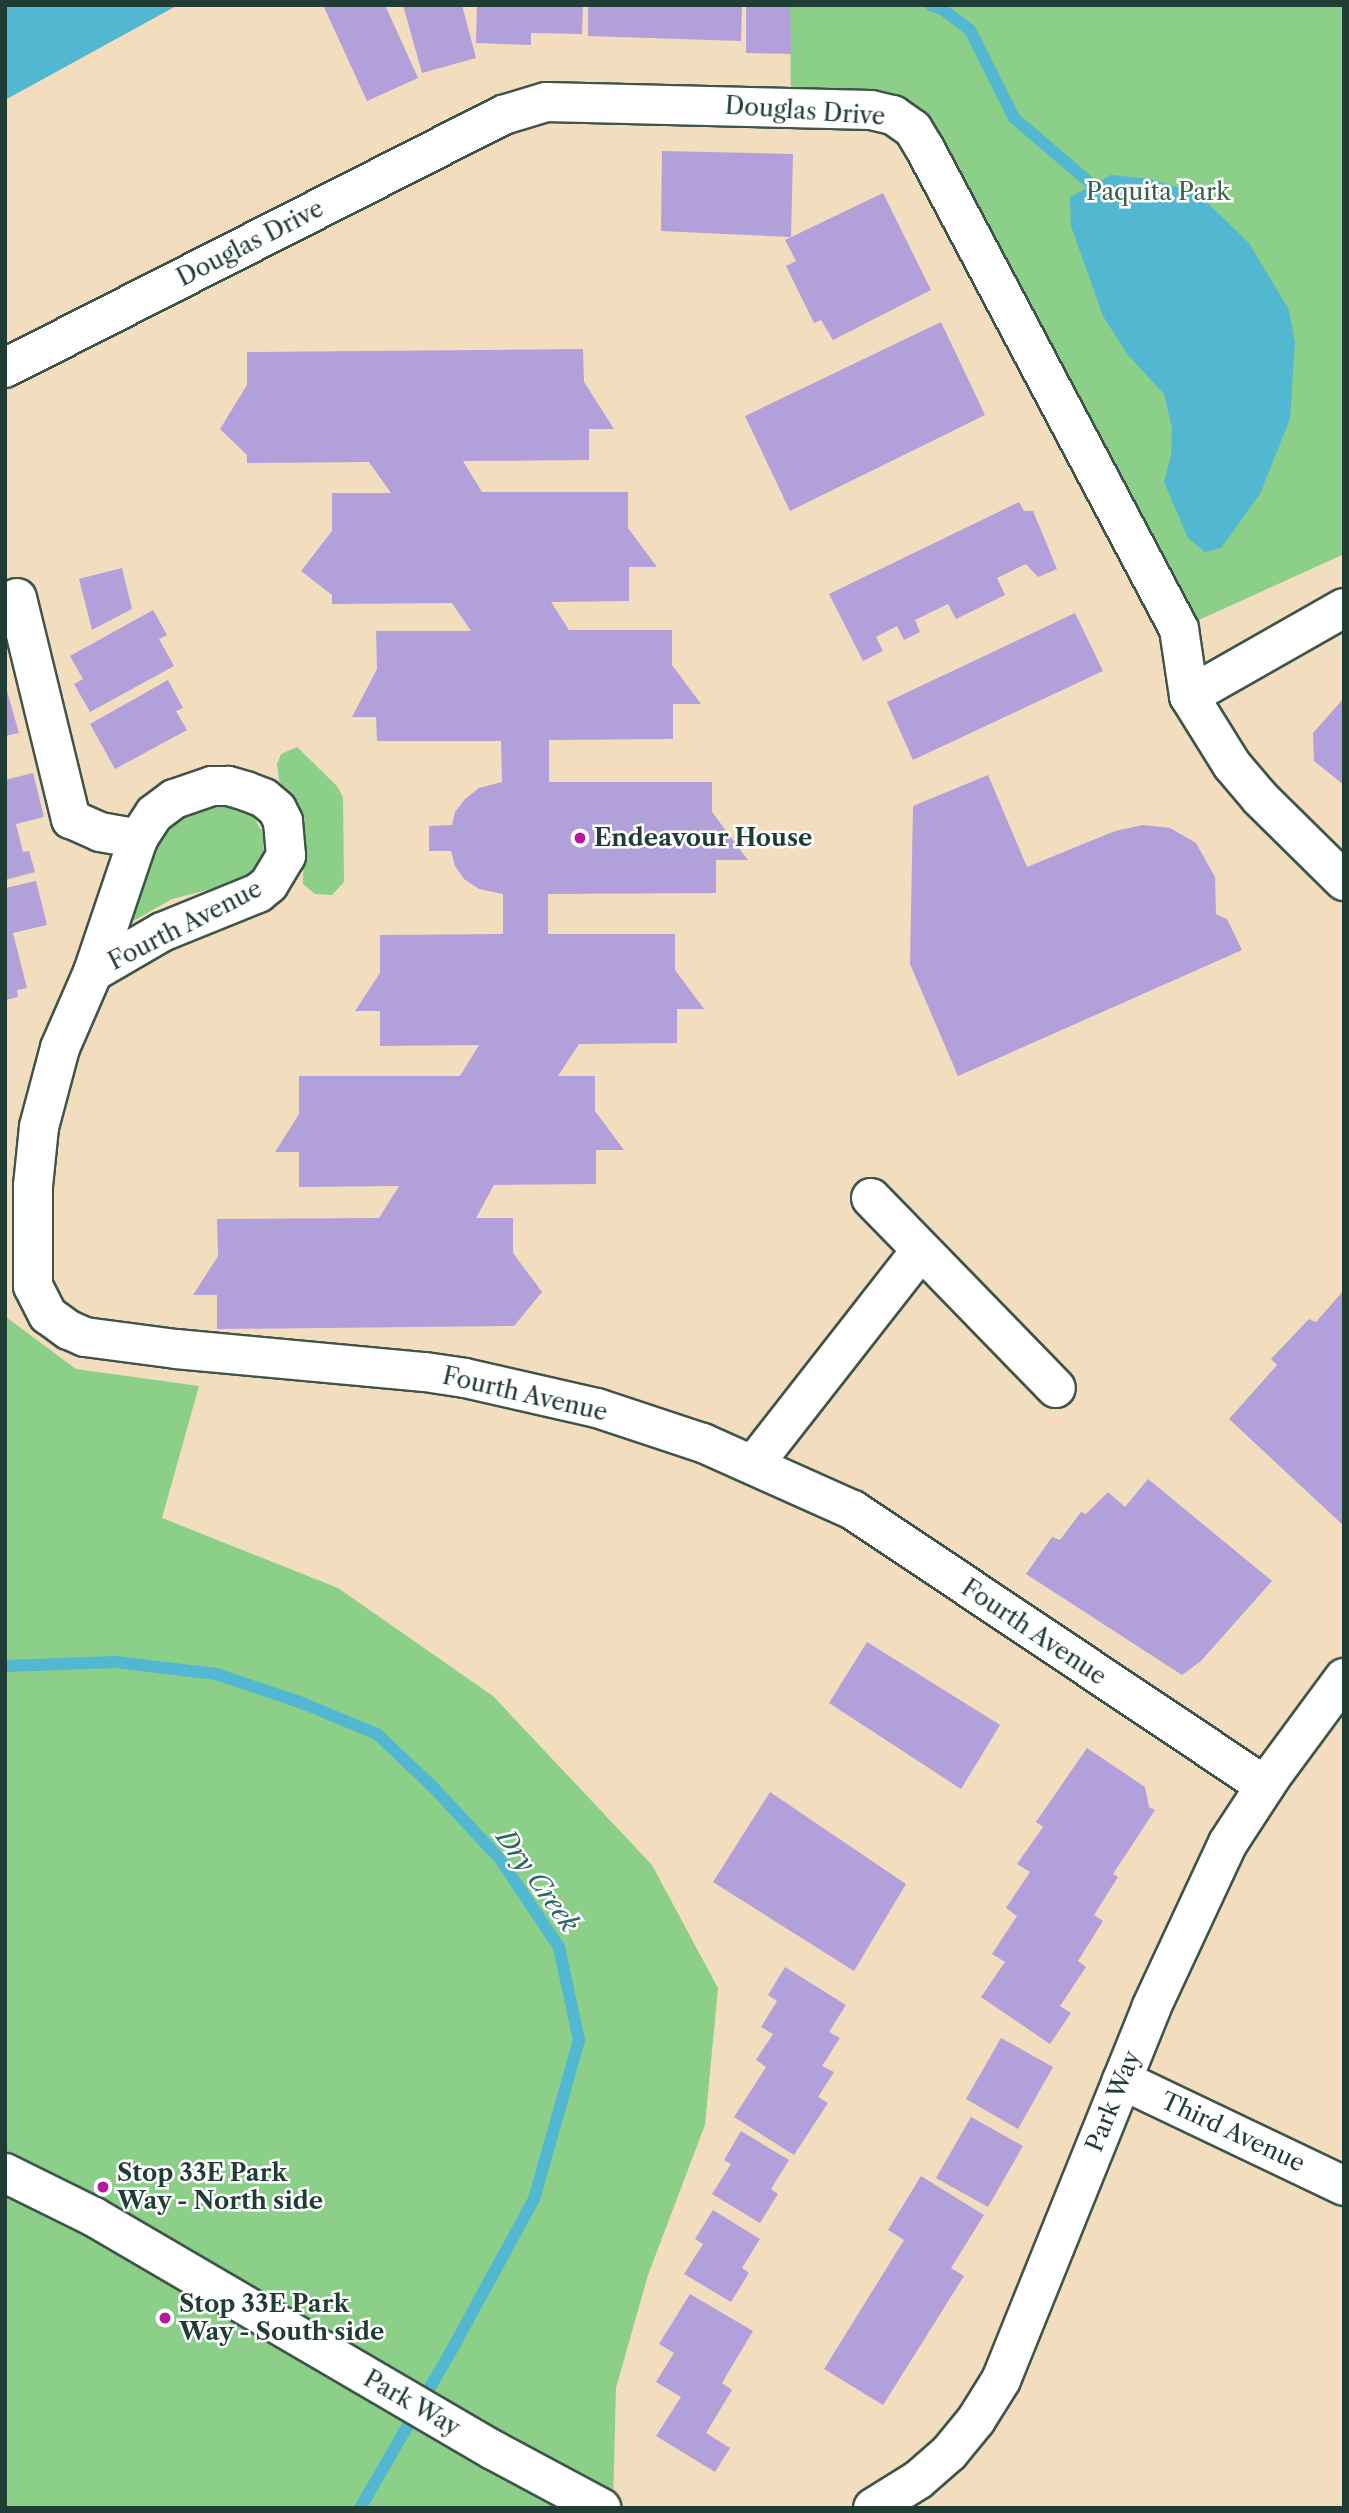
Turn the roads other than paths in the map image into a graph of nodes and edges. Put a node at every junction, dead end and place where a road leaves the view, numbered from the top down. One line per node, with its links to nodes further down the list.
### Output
1 (5, 368): 4 (street, Douglas Drive)
2 (17, 598): 5 (street)
3 (1344, 608): 4 (street)
4 (1189, 696): 6 (street, Douglas Drive)
5 (138, 839): 7 (street, Fourth Avenue); 7 (street, Fourth Avenue)
6 (1344, 881)
7 (93, 972): 8 (street, Fourth Avenue)
8 (21, 1137): 12 (street, Fourth Avenue)
9 (871, 1198): 10 (street)
10 (921, 1250): 11 (street); 12 (street)
11 (1056, 1388)
12 (754, 1464): 14 (street, Fourth Avenue)
13 (1344, 1678): 14 (street, Park Way)
14 (1265, 1786): 15 (street, Park Way)
15 (1122, 2080): 17 (street, Third Avenue); 19 (street, Park Way)
16 (5, 2172): 18 (street, Park Way)
17 (1344, 2186)
18 (601, 2508)
19 (873, 2508)

